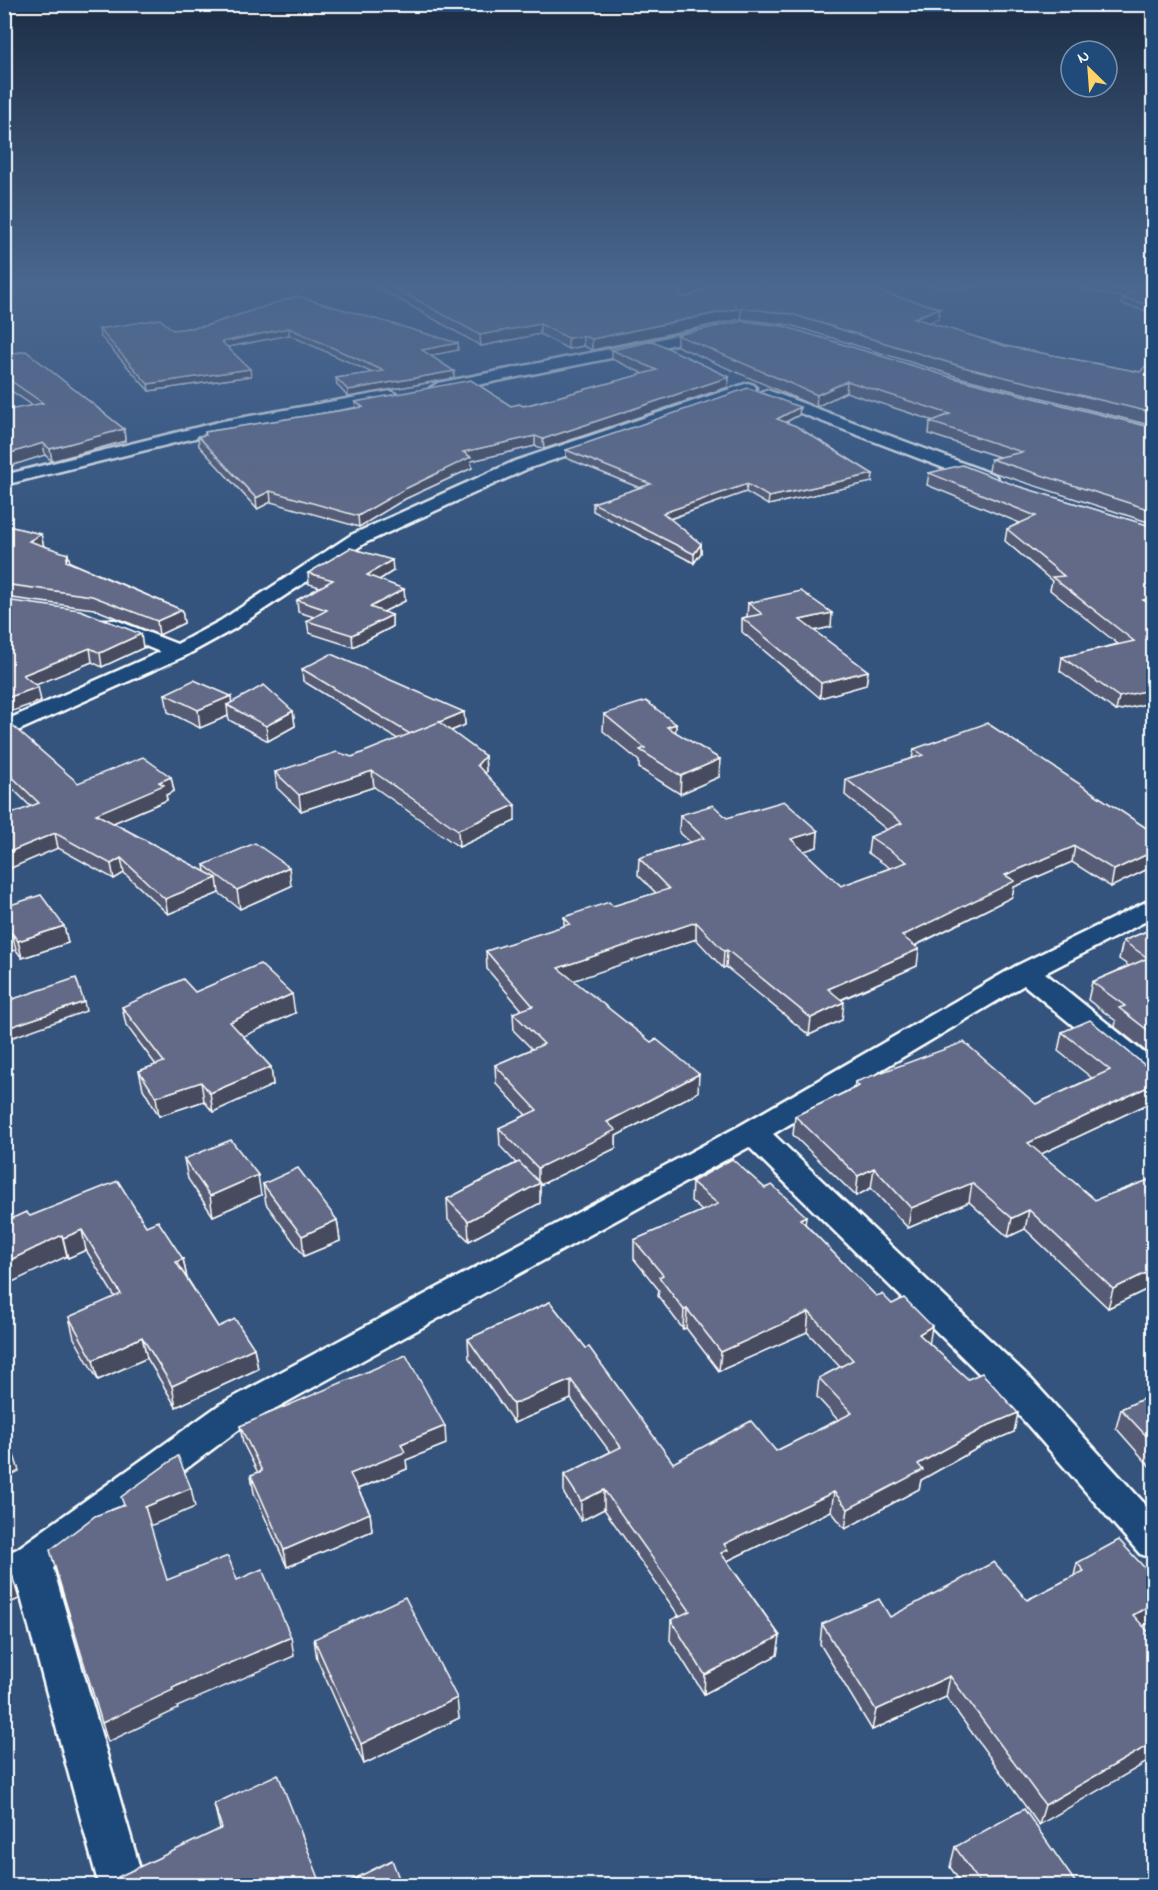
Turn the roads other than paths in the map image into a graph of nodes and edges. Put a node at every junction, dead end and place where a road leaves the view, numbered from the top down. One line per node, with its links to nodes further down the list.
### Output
1 (516, 372): 4 (street)
2 (728, 379): 3 (street)
3 (747, 388): 7 (street); 9 (street)
4 (427, 390)
5 (403, 394): 6 (street)
6 (4, 480)
7 (1000, 484)
8 (87, 615): 9 (street)
9 (178, 652): 10 (street)
10 (4, 730)
11 (1154, 906): 12 (street)
12 (1026, 972): 13 (street); 14 (street)
13 (1154, 1077)
14 (752, 1132): 15 (street); 16 (street)
15 (1154, 1542)
16 (18, 1567): 17 (street)
17 (122, 1886)

